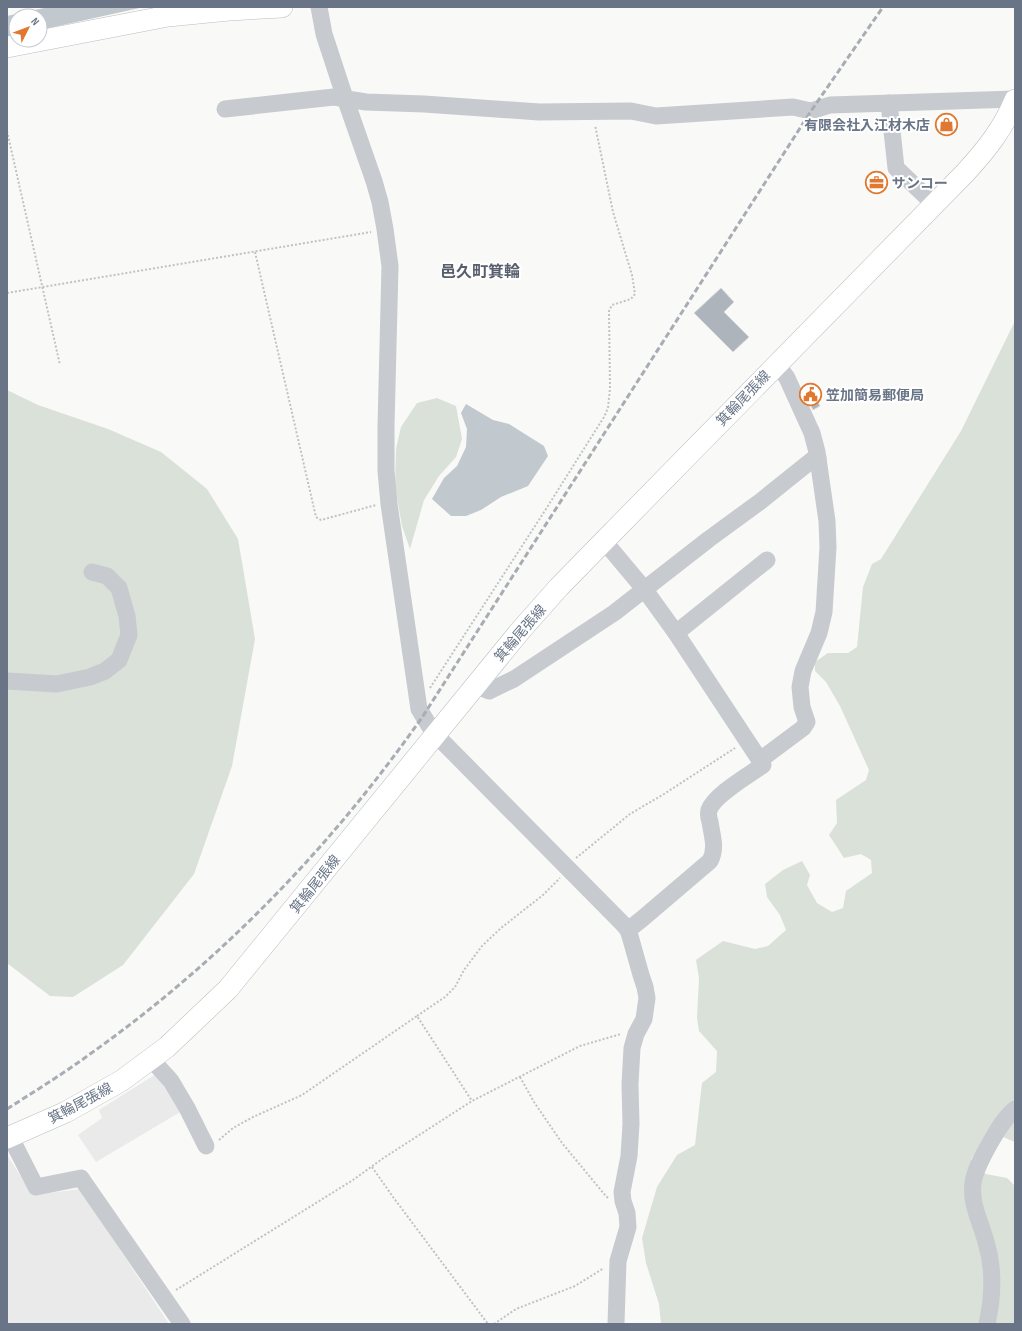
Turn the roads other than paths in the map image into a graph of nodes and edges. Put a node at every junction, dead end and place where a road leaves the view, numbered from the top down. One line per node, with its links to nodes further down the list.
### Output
1 (282, 7): 3 (main road)
2 (319, 7): 4 (street)
3 (7, 47)
4 (345, 98): 6 (street); 7 (street); 18 (street)
5 (1015, 99): 6 (street); 8 (main road, 箕輪尾張線)
6 (889, 103): 8 (street)
7 (225, 109)
8 (934, 204): 9 (main road, 箕輪尾張線)
9 (777, 364): 10 (street); 11 (main road, 箕輪尾張線)
10 (818, 458): 14 (street); 19 (street)
11 (604, 541): 14 (street); 17 (main road, 箕輪尾張線)
12 (767, 560): 15 (street)
13 (92, 572): 16 (street)
14 (645, 590): 15 (street); 17 (street)
15 (676, 633): 19 (street)
16 (7, 681)
17 (477, 683): 18 (main road, 箕輪尾張線)
18 (435, 734): 20 (street); 21 (main road, 箕輪尾張線)
19 (760, 760): 20 (street)
20 (628, 930): 26 (street)
21 (151, 1059): 23 (main road, 箕輪尾張線); 24 (street)
22 (1015, 1109): 27 (street)
23 (9, 1137): 25 (street)
24 (206, 1146)
25 (182, 1324)
26 (616, 1324)
27 (987, 1324)

